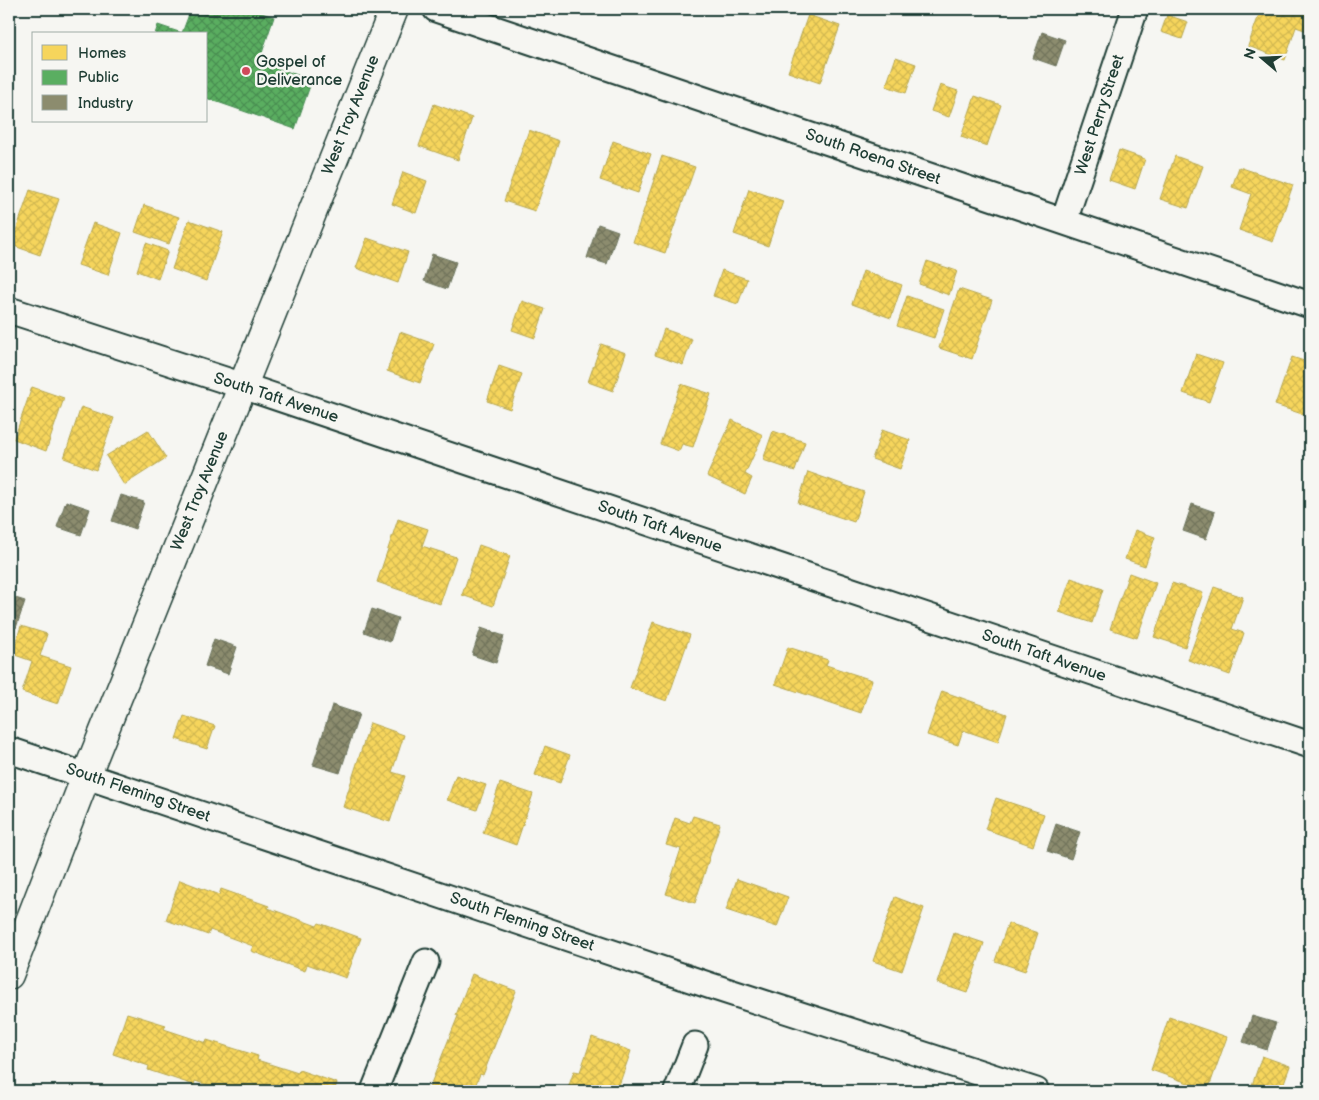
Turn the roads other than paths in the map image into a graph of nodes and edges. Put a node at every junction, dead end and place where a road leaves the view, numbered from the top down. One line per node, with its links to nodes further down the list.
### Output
1 (394, 9): 7 (street, West Troy Avenue)
2 (436, 9): 4 (street, South Roena Street)
3 (1135, 9): 4 (street, West Perry Street)
4 (1064, 221): 5 (street, South Roena Street)
5 (1310, 305)
6 (9, 310): 7 (street, South Taft Avenue)
7 (242, 386): 8 (street, South Taft Avenue); 10 (street, West Troy Avenue)
8 (1310, 745)
9 (9, 750): 10 (street, South Fleming Street)
10 (86, 776): 12 (street, West Troy Avenue); 16 (street, South Fleming Street)
11 (426, 962): 14 (street)
12 (9, 975)
13 (695, 1045): 15 (street)
14 (374, 1091)
15 (678, 1091)
16 (1036, 1091)

